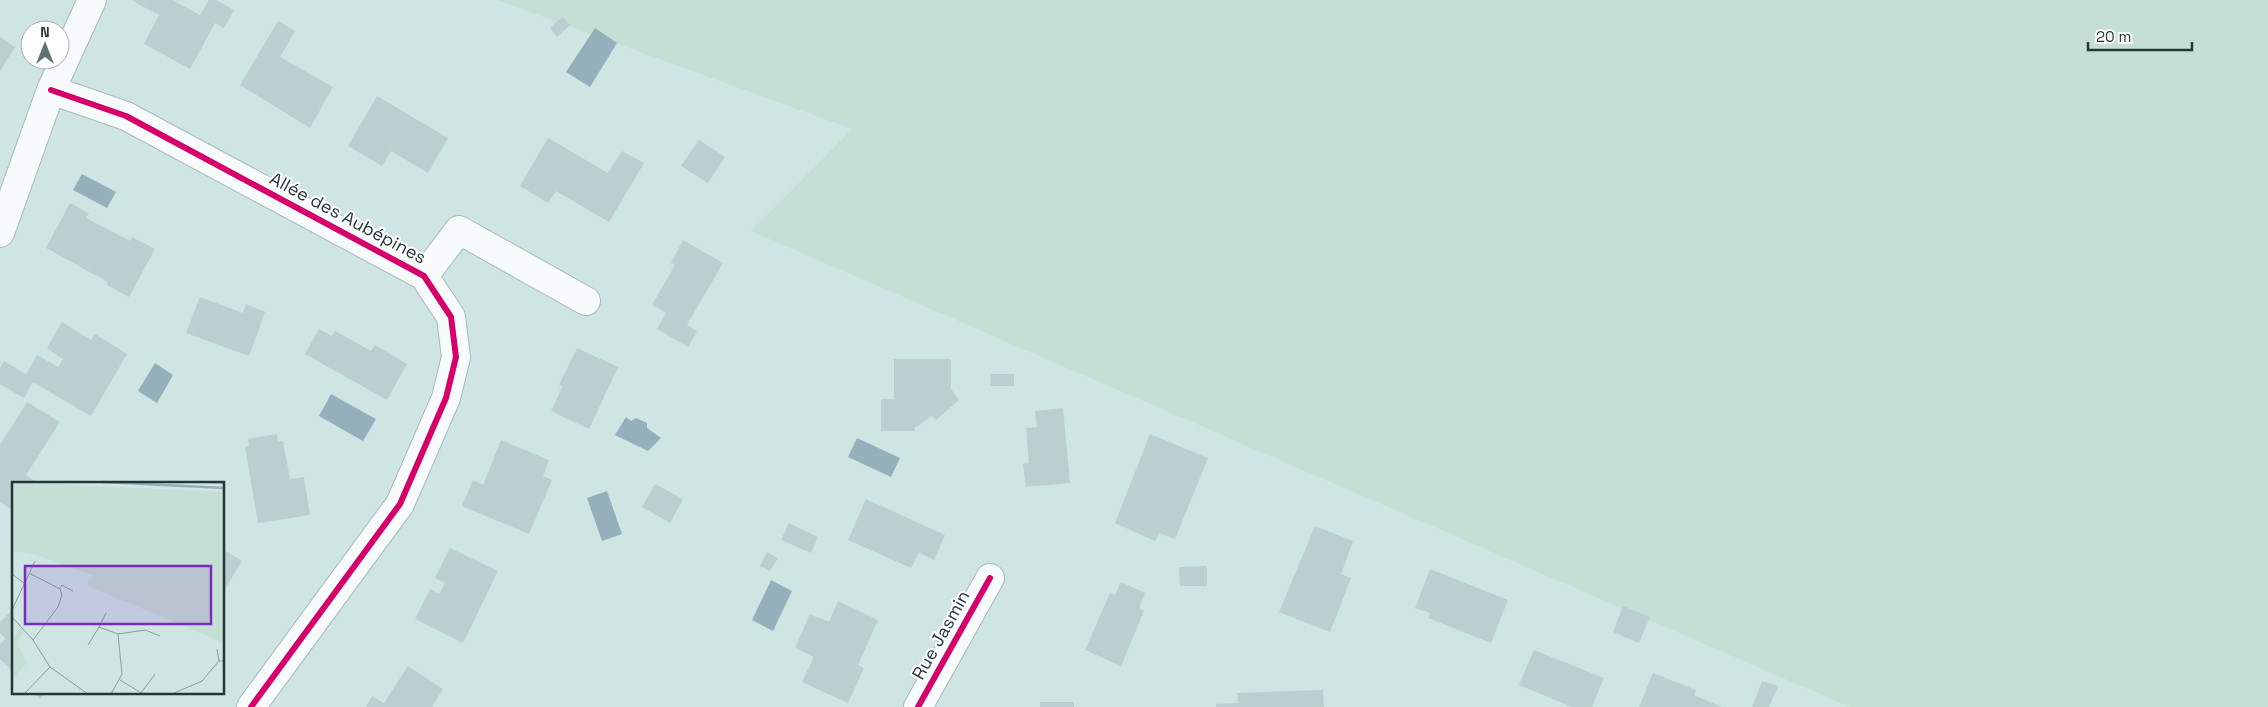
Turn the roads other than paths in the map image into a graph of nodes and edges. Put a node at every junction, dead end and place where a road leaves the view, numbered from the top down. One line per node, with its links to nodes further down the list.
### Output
1 (92, 0): 2 (street)
2 (51, 90): 3 (street); 4 (street, Allée des Aubépines)
3 (2, 221)
4 (424, 276): 5 (street, Allée des Aubépines); 7 (street, Allée des Aubépines)
5 (586, 300)
6 (990, 578): 8 (street, Rue Jasmin)
7 (251, 707)
8 (918, 707)

